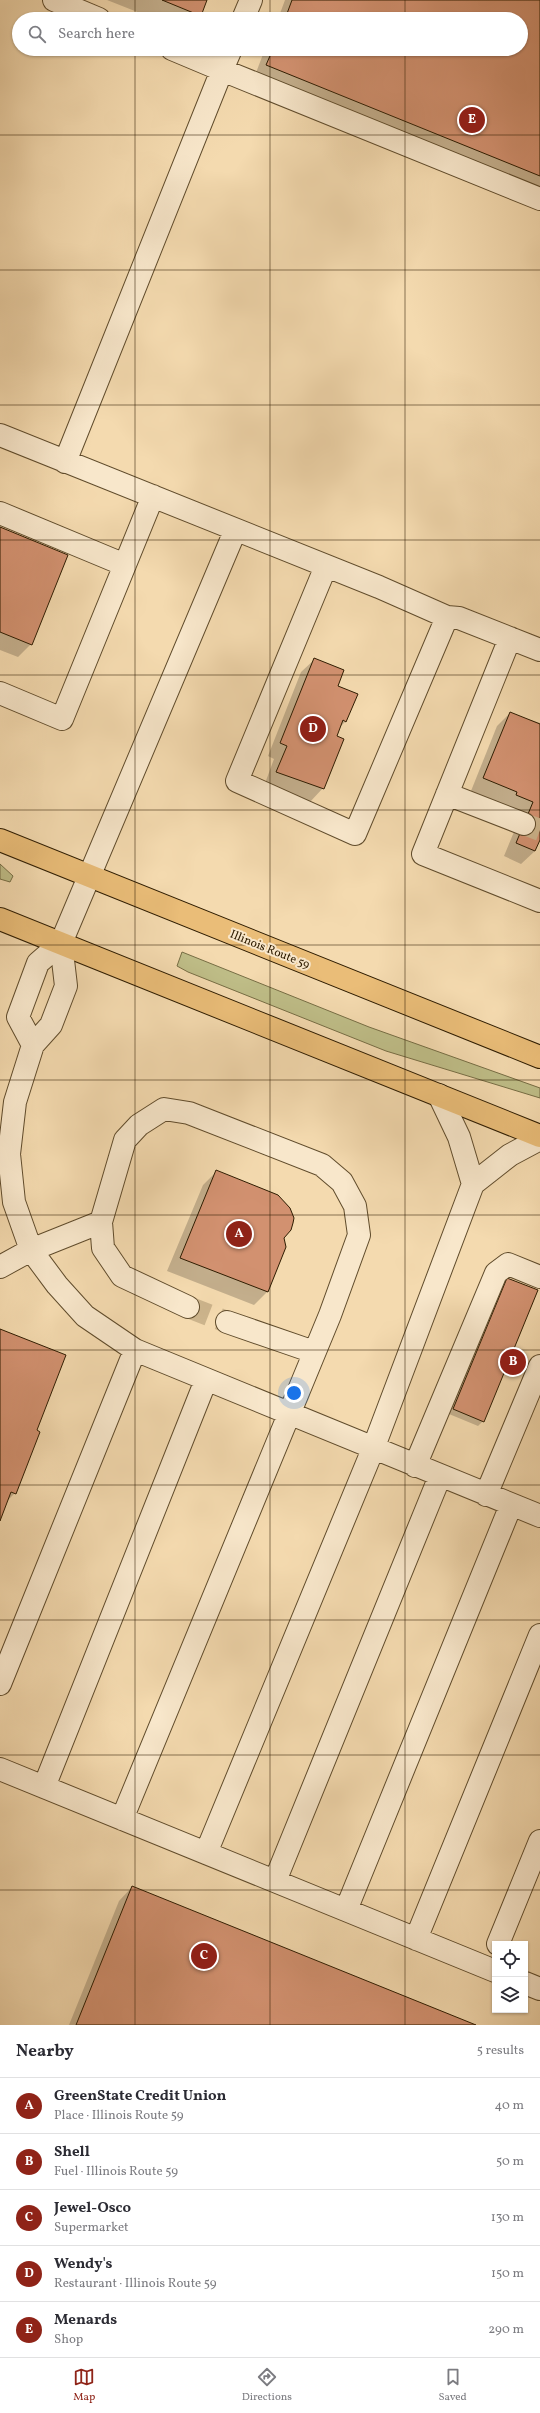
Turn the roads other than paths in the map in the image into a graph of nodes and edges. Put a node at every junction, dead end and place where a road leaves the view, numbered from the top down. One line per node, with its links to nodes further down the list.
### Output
1 (54, 0): 3 (lane)
2 (251, 0): 4 (lane)
3 (83, 12)
4 (246, 12)
5 (189, 56): 7 (lane)
6 (228, 56): 7 (lane)
7 (222, 70): 8 (lane); 10 (lane)
8 (540, 199)
9 (0, 435): 10 (lane)
10 (66, 462): 11 (lane)
11 (153, 496): 13 (lane); 14 (lane)
12 (0, 513): 14 (lane)
13 (235, 531): 15 (lane); 23 (lane)
14 (125, 565): 19 (lane)
15 (326, 566): 16 (lane); 16 (lane)
16 (447, 617): 17 (lane)
17 (510, 638): 18 (lane); 20 (lane)
18 (540, 650)
19 (0, 693)
20 (447, 794): 21 (lane); 24 (lane)
21 (524, 824)
22 (0, 840): 23 (main road, Illinois Route 59)
23 (90, 877): 26 (lane); 28 (main road, Illinois Route 59)
24 (540, 901)
25 (0, 919): 26 (main road)
26 (61, 943): 27 (lane); 27 (lane); 29 (main road)
27 (33, 1045): 34 (lane)
28 (540, 1057)
29 (439, 1095): 30 (main road); 32 (lane)
30 (540, 1136)
31 (540, 1139): 32 (lane)
32 (473, 1184): 44 (lane)
33 (101, 1222): 34 (lane); 37 (lane); 40 (lane)
34 (31, 1250): 35 (lane); 39 (lane)
35 (0, 1267)
36 (540, 1277): 45 (lane)
37 (188, 1307)
38 (227, 1322): 40 (lane)
39 (135, 1350): 42 (lane); 51 (lane)
40 (314, 1352): 43 (lane)
41 (540, 1366): 47 (lane)
42 (206, 1380): 43 (lane); 53 (lane)
43 (288, 1414): 44 (lane); 54 (lane)
44 (373, 1449): 45 (lane); 56 (lane)
45 (415, 1466): 46 (lane)
46 (440, 1476): 47 (lane); 57 (lane)
47 (486, 1495): 48 (lane)
48 (511, 1505): 49 (lane); 58 (lane)
49 (539, 1512)
50 (540, 1635): 59 (lane)
51 (0, 1684)
52 (0, 1769): 53 (lane)
53 (44, 1787): 54 (lane)
54 (122, 1819): 56 (lane)
55 (540, 1841): 60 (lane)
56 (206, 1853): 57 (lane)
57 (275, 1881): 58 (lane)
58 (346, 1910): 59 (lane)
59 (416, 1939): 61 (lane)
60 (499, 1941)
61 (492, 1963)
62 (528, 1984): 63 (lane)
63 (540, 1989)

